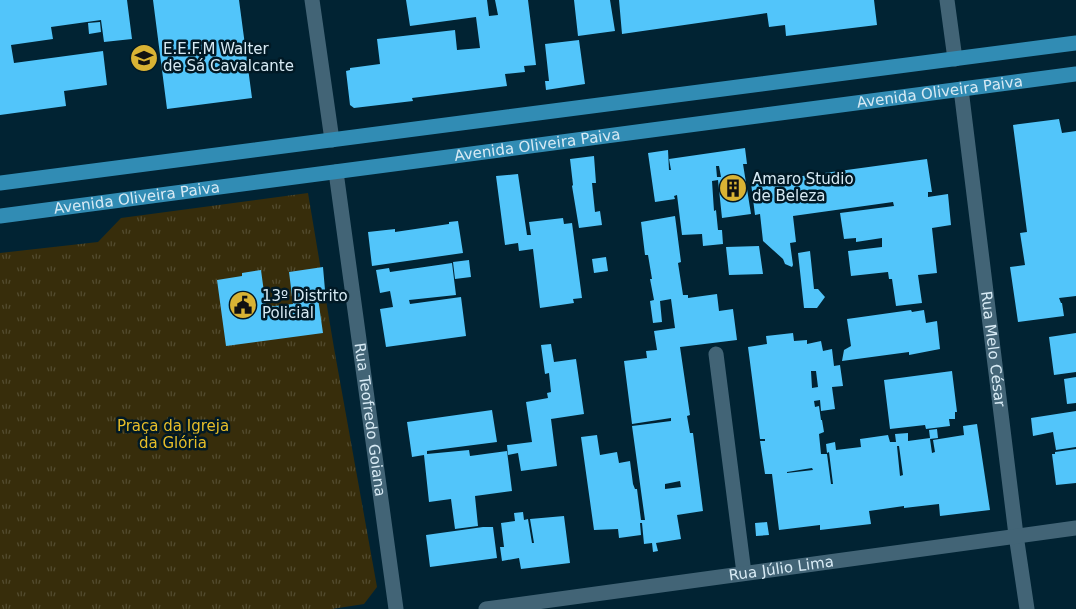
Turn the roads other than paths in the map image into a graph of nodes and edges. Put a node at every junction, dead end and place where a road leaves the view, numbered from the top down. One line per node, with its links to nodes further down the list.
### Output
1 (312, 0): 7 (street)
2 (947, 0): 4 (street)
3 (1076, 43): 4 (main road, Avenida Oliveira Paiva)
4 (954, 60): 7 (main road, Avenida Oliveira Paiva)
5 (1076, 74): 6 (main road, Avenida Oliveira Paiva)
6 (960, 89): 8 (main road, Avenida Oliveira Paiva); 13 (street, Rua Melo César)
7 (332, 140): 9 (main road, Avenida Oliveira Paiva)
8 (336, 172): 10 (main road, Avenida Oliveira Paiva); 15 (street, Rua Teofredo Goiana)
9 (0, 183)
10 (0, 216)
11 (716, 354): 14 (street)
12 (1076, 528): 13 (street, Rua Júlio Lima)
13 (1016, 535): 14 (street, Rua Júlio Lima); 17 (street, Rua Melo César)
14 (744, 573): 16 (street, Rua Júlio Lima)
15 (396, 609)
16 (486, 609)
17 (1027, 609)

